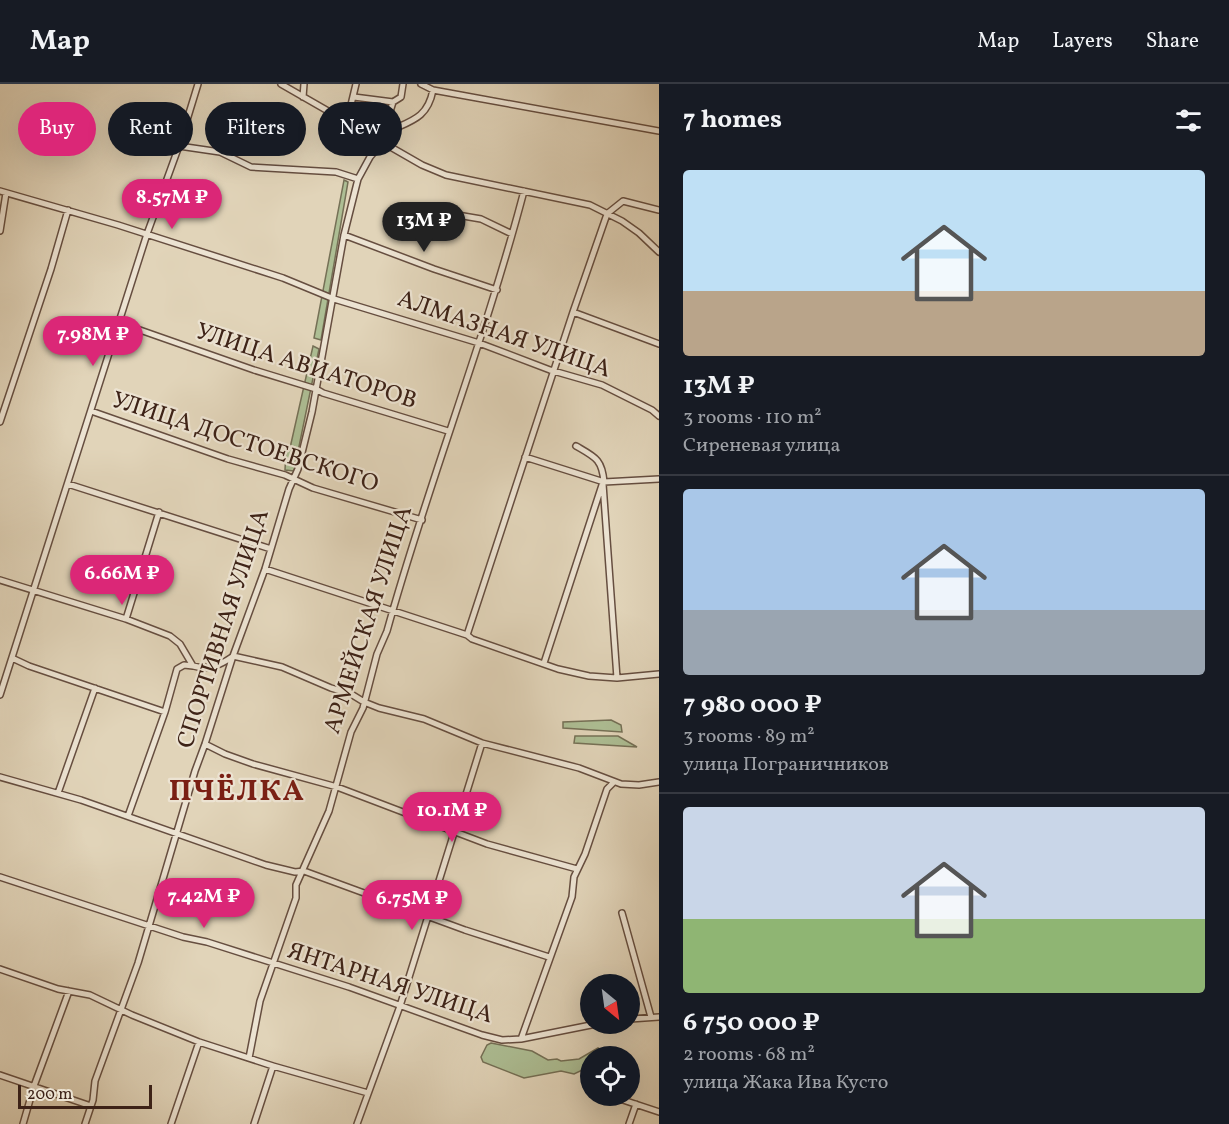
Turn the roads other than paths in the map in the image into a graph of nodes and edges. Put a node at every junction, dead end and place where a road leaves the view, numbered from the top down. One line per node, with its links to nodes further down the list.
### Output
1 (198, 84): 10 (street)
2 (281, 84): 8 (street)
3 (304, 84): 8 (street)
4 (356, 84): 9 (street)
5 (403, 84): 12 (street)
6 (421, 84): 7 (street)
7 (430, 87): 14 (street); 15 (street)
8 (303, 97): 13 (street)
9 (354, 98): 11 (street); 12 (street)
10 (192, 102)
11 (353, 102)
12 (393, 102)
13 (318, 106)
14 (402, 124)
15 (659, 131)
16 (193, 148): 20 (street)
17 (402, 154): 21 (street)
18 (175, 156): 28 (street)
19 (371, 156): 20 (street, СПОРТИВНАЯ УЛИЦА)
20 (358, 179): 30 (street, СПОРТИВНАЯ УЛИЦА)
21 (524, 191): 26 (street); 29 (street, АРМЕЙСКАЯ УЛИЦА)
22 (3, 192): 23 (street, АЛМАЗНАЯ УЛИЦА); 27 (street)
23 (68, 210): 28 (street, АЛМАЗНАЯ УЛИЦА); 42 (street)
24 (659, 210): 26 (street)
25 (434, 211): 29 (street)
26 (608, 213): 31 (street); 34 (street)
27 (0, 231)
28 (147, 234): 33 (street, АЛМАЗНАЯ УЛИЦА); 35 (street)
29 (512, 234): 32 (street, АРМЕЙСКАЯ УЛИЦА)
30 (344, 235): 32 (street); 33 (street, СПОРТИВНАЯ УЛИЦА)
31 (659, 252)
32 (496, 290): 36 (street, АРМЕЙСКАЯ УЛИЦА)
33 (334, 299): 36 (street, АЛМАЗНАЯ УЛИЦА); 39 (street, СПОРТИВНАЯ УЛИЦА)
34 (573, 312): 37 (street); 38 (street)
35 (120, 323): 39 (street, УЛИЦА АВИАТОРОВ); 40 (street)
36 (479, 343): 38 (street, АЛМАЗНАЯ УЛИЦА); 43 (street, АРМЕЙСКАЯ УЛИЦА)
37 (659, 344)
38 (555, 370): 41 (street, АЛМАЗНАЯ УЛИЦА); 45 (street)
39 (316, 388): 43 (street, УЛИЦА АВИАТОРОВ); 46 (street, СПОРТИВНАЯ УЛИЦА)
40 (91, 411): 46 (street, УЛИЦА ДОСТОЕВСКОГО); 49 (street)
41 (659, 416)
42 (0, 422)
43 (448, 431): 51 (street, АРМЕЙСКАЯ УЛИЦА)
44 (576, 446): 48 (street)
45 (525, 457): 48 (street); 58 (street)
46 (294, 479): 51 (street, УЛИЦА ДОСТОЕВСКОГО); 52 (street, СПОРТИВНАЯ УЛИЦА)
47 (659, 479): 48 (street)
48 (604, 483): 61 (street); 64 (street)
49 (68, 484): 50 (street); 55 (street)
50 (159, 512): 52 (street); 57 (street)
51 (422, 520): 56 (street, АРМЕЙСКАЯ УЛИЦА)
52 (270, 549): 53 (street, СПОРТИВНАЯ УЛИЦА)
53 (265, 569): 56 (street); 59 (street, СПОРТИВНАЯ УЛИЦА)
54 (0, 580): 55 (street)
55 (34, 590): 57 (street); 60 (street)
56 (392, 612): 58 (street); 67 (street, АРМЕЙСКАЯ УЛИЦА)
57 (126, 619): 62 (street)
58 (467, 635): 61 (street)
59 (233, 656): 62 (street); 67 (street); 69 (street, СПОРТИВНАЯ УЛИЦА)
60 (12, 658): 65 (street); 66 (street)
61 (544, 663): 64 (street)
62 (193, 666): 68 (street)
63 (659, 674): 64 (street)
64 (617, 678)
65 (95, 688): 68 (street); 75 (street)
66 (0, 695)
67 (364, 702): 70 (street); 74 (street, АРМЕЙСКАЯ УЛИЦА)
68 (165, 712): 76 (street)
69 (206, 744): 74 (street); 78 (street, СПОРТИВНАЯ УЛИЦА)
70 (483, 744): 72 (street); 77 (street)
71 (0, 777): 75 (street)
72 (614, 782): 73 (street); 79 (street)
73 (659, 782)
74 (337, 787): 77 (street); 80 (street, АРМЕЙСКАЯ УЛИЦА)
75 (58, 793): 76 (street)
76 (128, 816): 78 (street)
77 (454, 831): 79 (street); 83 (street)
78 (176, 833): 80 (street); 84 (street, СПОРТИВНАЯ УЛИЦА)
79 (577, 869): 85 (street)
80 (304, 871): 83 (street); 86 (street, АРМЕЙСКАЯ УЛИЦА)
81 (0, 877): 84 (street, ЯНТАРНАЯ УЛИЦА)
82 (622, 913): 91 (street)
83 (428, 917): 85 (street); 89 (street)
84 (149, 926): 86 (street, ЯНТАРНАЯ УЛИЦА); 90 (street, СПОРТИВНАЯ УЛИЦА)
85 (549, 957): 95 (street)
86 (274, 964): 89 (street, ЯНТАРНАЯ УЛИЦА); 97 (street, АРМЕЙСКАЯ УЛИЦА)
87 (0, 969): 88 (street)
88 (69, 991): 90 (street); 100 (street)
89 (400, 1006): 95 (street, ЯНТАРНАЯ УЛИЦА); 101 (street)
90 (121, 1010): 96 (street); 102 (street, СПОРТИВНАЯ УЛИЦА)
91 (651, 1017): 92 (street); 93 (street)
92 (659, 1017)
93 (640, 1018)
94 (580, 1027): 95 (street, ЯНТАРНАЯ УЛИЦА)
95 (521, 1039)
96 (199, 1042): 97 (street); 108 (street)
97 (249, 1058): 98 (street)
98 (273, 1066): 101 (street); 109 (street)
99 (0, 1075): 100 (street)
100 (34, 1086): 102 (street); 106 (street)
101 (368, 1093): 110 (street)
102 (91, 1106): 107 (street, СПОРТИВНАЯ УЛИЦА)
103 (635, 1106): 111 (street)
104 (640, 1106): 105 (street)
105 (659, 1113)
106 (23, 1124)
107 (85, 1124)
108 (171, 1124)
109 (254, 1124)
110 (357, 1124)
111 (629, 1124)

